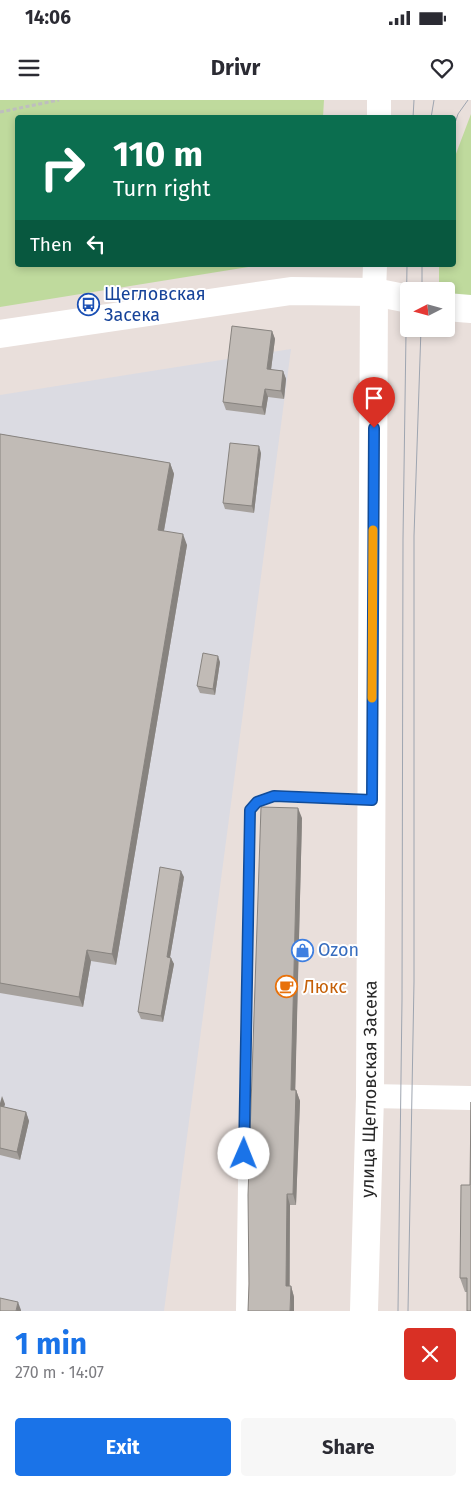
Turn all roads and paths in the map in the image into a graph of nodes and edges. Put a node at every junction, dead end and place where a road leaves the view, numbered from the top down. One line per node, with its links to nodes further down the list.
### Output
1 (60, 100): 3 (path)
2 (379, 100): 4 (street)
3 (0, 112)
4 (379, 115)
5 (375, 267): 6 (street, улица Щегловская Засека)
6 (374, 292): 7 (street); 10 (street); 11 (street, улица Щегловская Засека)
7 (400, 297)
8 (455, 308): 9 (street)
9 (471, 309)
10 (0, 334)
11 (372, 800): 12 (street, улица Щегловская Засека); 14 (lane)
12 (370, 1096): 13 (street); 15 (street, улица Щегловская Засека)
13 (471, 1098)
14 (242, 1311)
15 (364, 1311)

